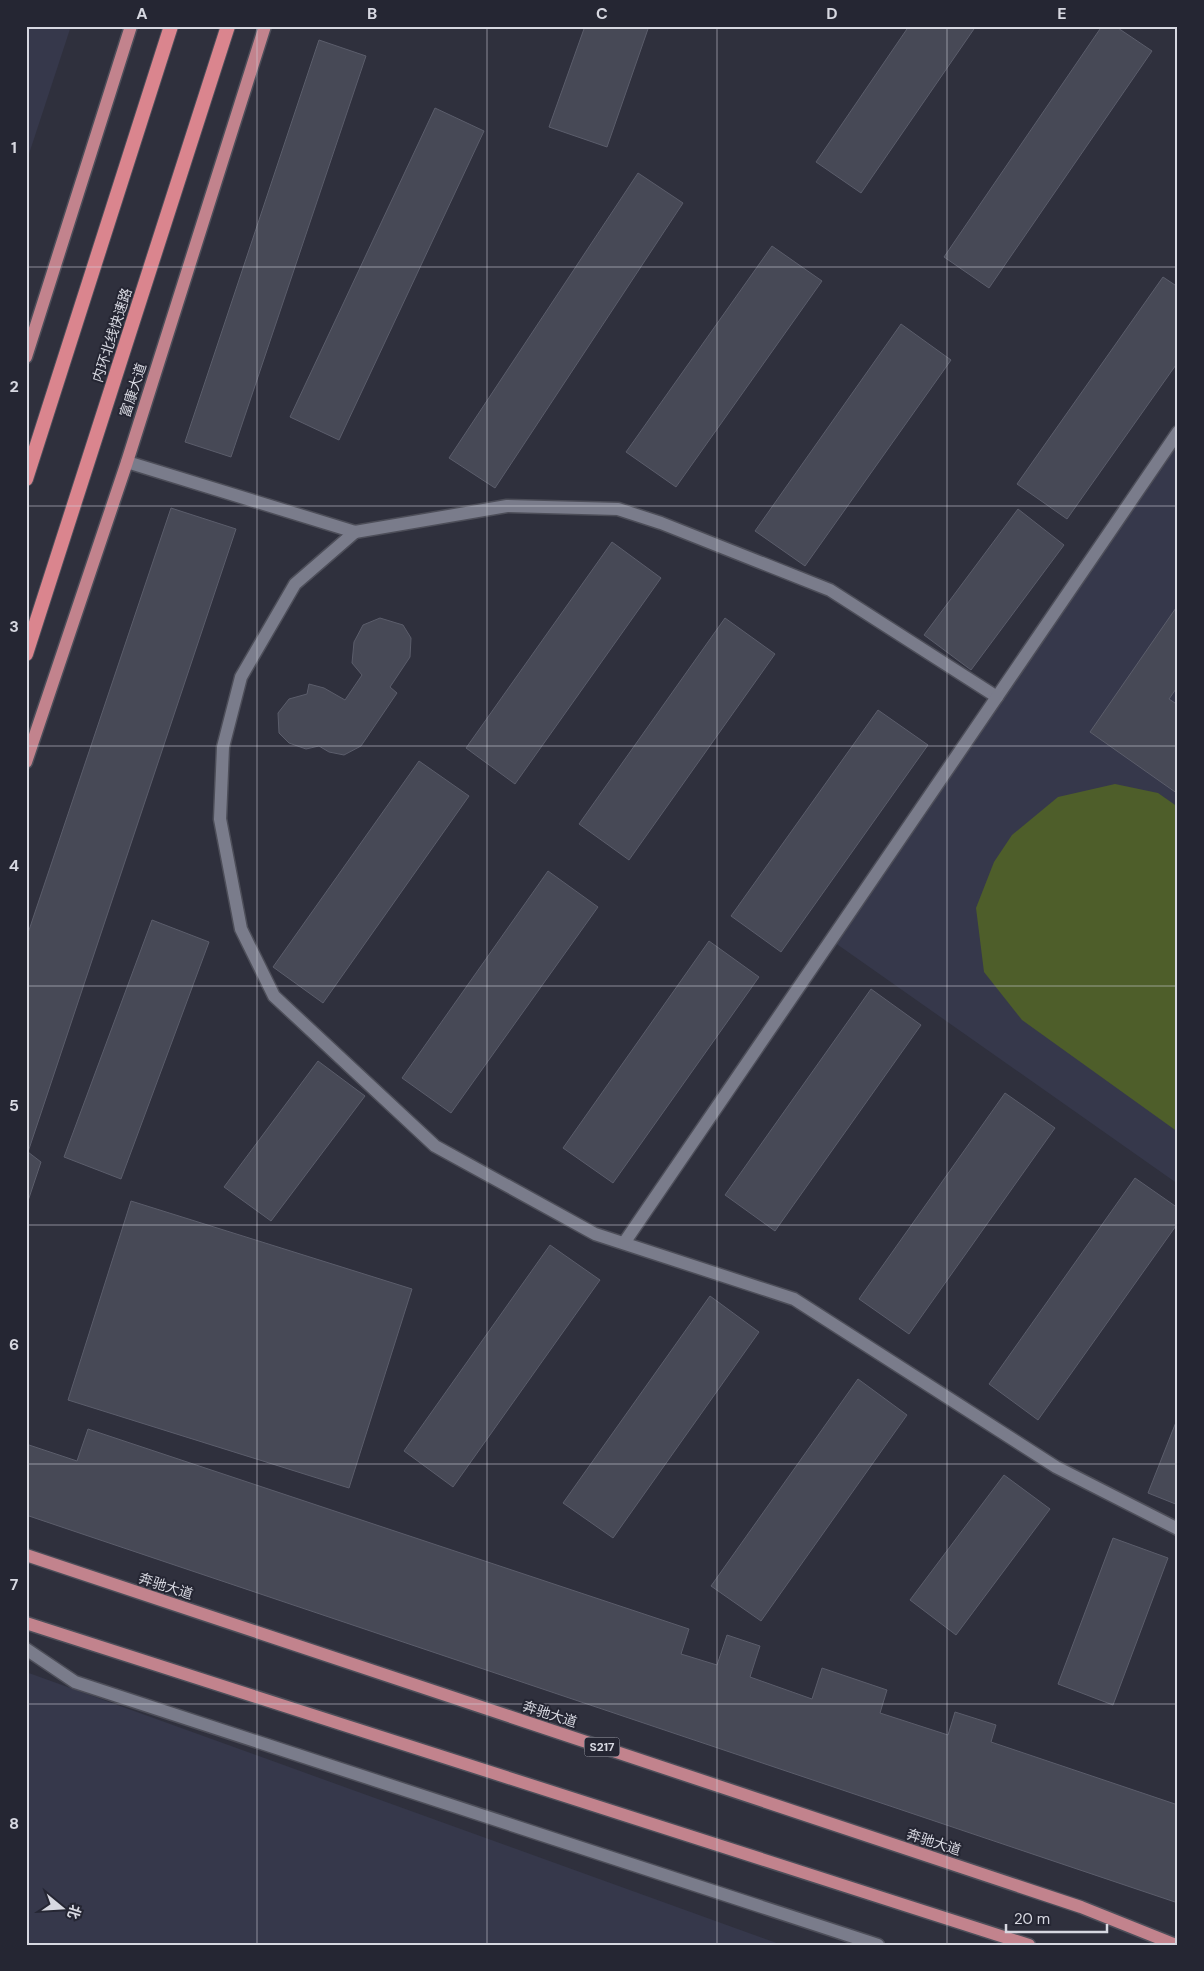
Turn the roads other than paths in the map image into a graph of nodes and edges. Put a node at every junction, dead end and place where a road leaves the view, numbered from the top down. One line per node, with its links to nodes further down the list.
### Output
1 (131, 26): 5 (main road)
2 (171, 26): 8 (highway)
3 (228, 26): 10 (highway, 内环北线快速路)
4 (264, 26): 7 (main road, 富康大道)
5 (26, 357)
6 (1178, 432): 11 (street)
7 (126, 462): 9 (street); 12 (main road, 富康大道)
8 (26, 478)
9 (354, 532): 11 (street); 13 (street)
10 (26, 654)
11 (997, 697): 13 (street)
12 (26, 762)
13 (624, 1243): 14 (street)
14 (1178, 1529)
15 (26, 1555): 20 (main road, 奔驰大道 / S217)
16 (26, 1623): 19 (main road)
17 (26, 1649): 18 (street)
18 (878, 1945)
19 (1029, 1945)
20 (1176, 1945)

